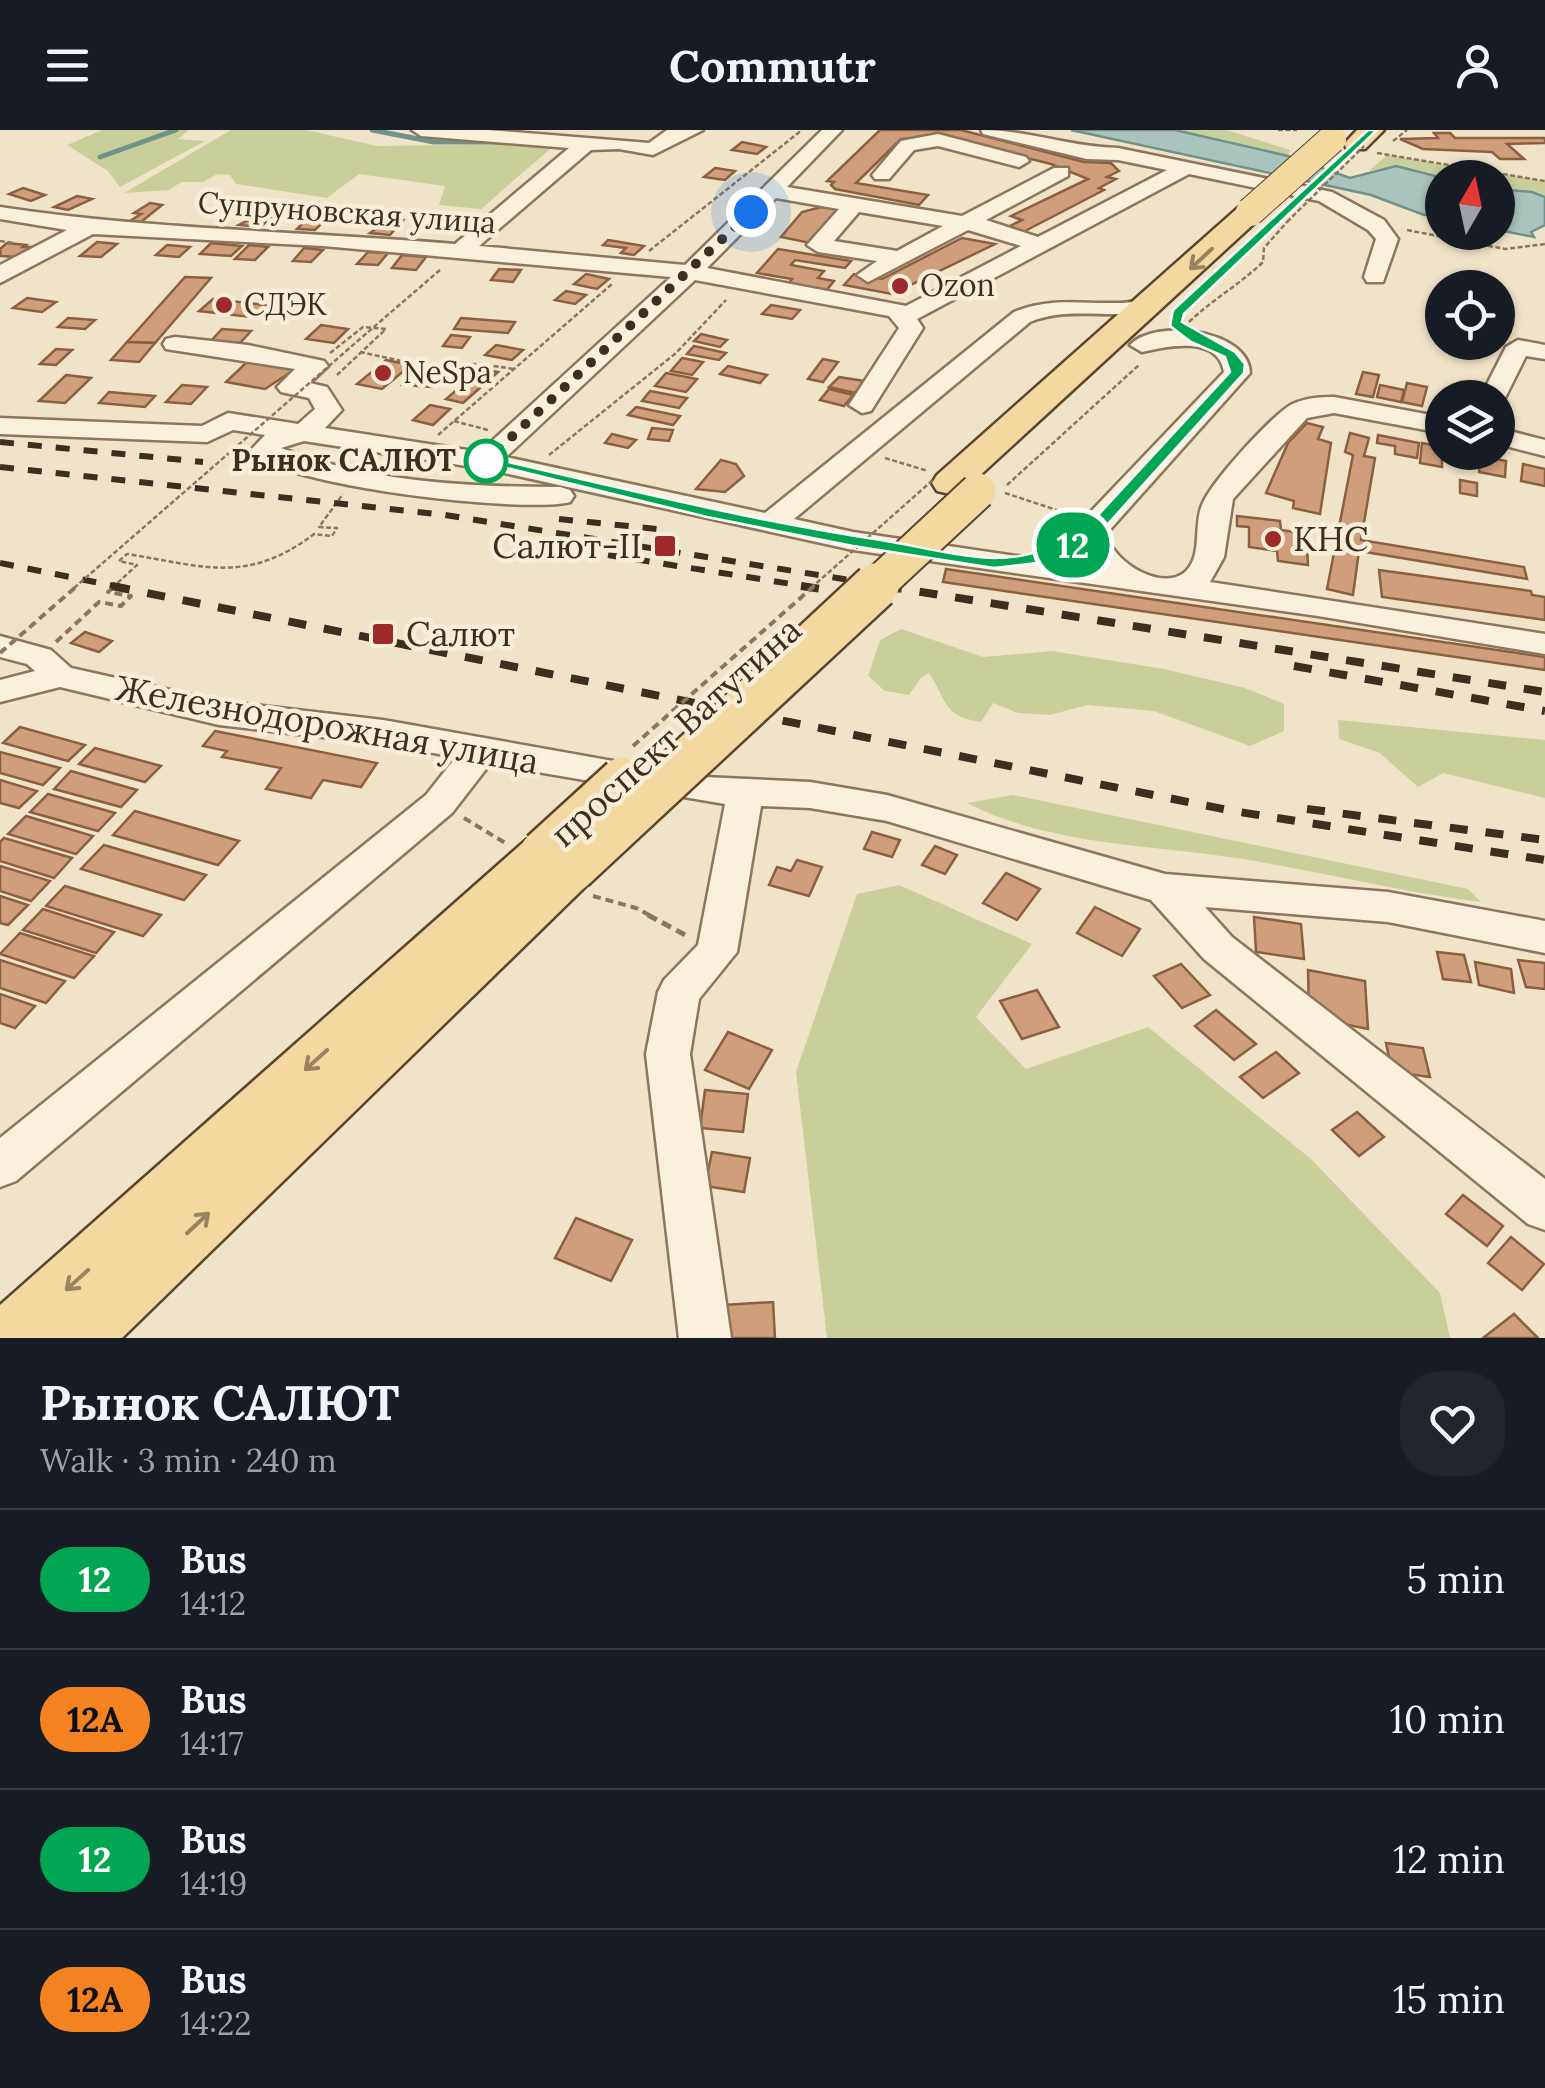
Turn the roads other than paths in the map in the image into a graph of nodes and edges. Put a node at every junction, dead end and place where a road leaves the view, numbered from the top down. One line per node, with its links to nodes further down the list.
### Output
1 (421, 130): 8 (street)
2 (694, 130): 6 (street)
3 (833, 130): 11 (street)
4 (990, 130): 9 (street)
5 (637, 131): 6 (street)
6 (669, 137): 8 (street)
7 (1363, 140): 23 (main road, проспект Ватутина)
8 (571, 148): 16 (street)
9 (1184, 169): 17 (street); 22 (street)
10 (882, 175): 14 (street)
11 (772, 191): 12 (street); 19 (street)
12 (854, 204): 14 (street); 18 (street)
13 (0, 214): 15 (street, Супруновская улица)
14 (966, 223): 17 (street); 18 (street)
15 (89, 228): 16 (street, Супруновская улица); 21 (street)
16 (468, 244): 19 (street, Супруновская улица)
17 (1042, 246): 24 (street)
18 (900, 258): 20 (street)
19 (690, 272): 24 (street, Супруновская улица); 36 (street)
20 (868, 275)
21 (0, 276)
22 (1376, 276)
23 (1164, 309): 25 (main road, проспект Ватутина); 25 (street); 26 (street)
24 (903, 317): 30 (street)
25 (1123, 331): 26 (street); 38 (street); 48 (main road, проспект Ватутина, bridge)
26 (1196, 339): 39 (street)
27 (175, 344): 33 (street)
28 (1545, 352): 29 (street)
29 (1502, 380)
30 (862, 405)
31 (1425, 422): 41 (street)
32 (0, 426): 33 (street)
33 (305, 432): 36 (street); 37 (street)
34 (1515, 440): 35 (street)
35 (1545, 448)
36 (486, 461): 37 (street)
37 (588, 486): 38 (street)
38 (770, 524): 40 (street)
39 (1089, 526): 40 (street); 41 (street)
40 (994, 563): 41 (street)
41 (1159, 586): 42 (street)
42 (1545, 644)
43 (0, 649): 44 (street, Железнодорожная улица)
44 (49, 666): 45 (street); 46 (street, Железнодорожная улица)
45 (0, 691)
46 (480, 751): 47 (street, Железнодорожная улица); 51 (street)
47 (745, 793): 49 (street, Железнодорожная улица); 55 (street)
48 (552, 866): 53 (main road, проспект Ватутина, one-way to 53); 54 (main road, проспект Ватутина, one-way to 48)
49 (1166, 889): 50 (street, Железнодорожная улица); 52 (street)
50 (1545, 937)
51 (0, 1166)
52 (1545, 1208)
53 (12, 1338)
54 (75, 1338)
55 (705, 1338)

